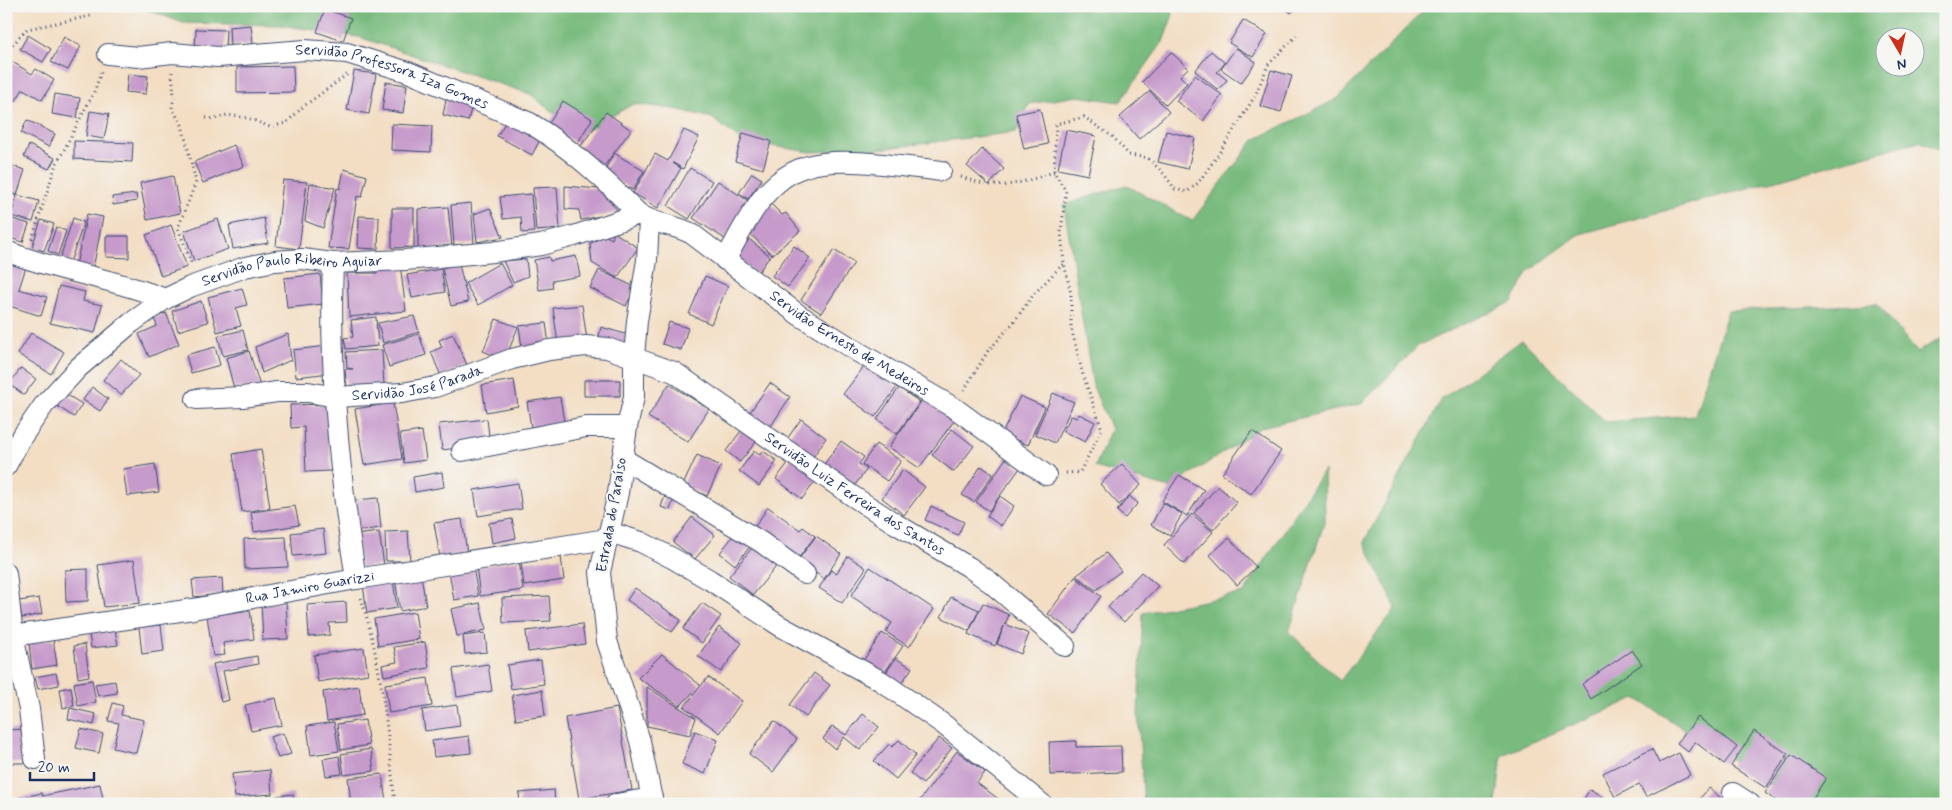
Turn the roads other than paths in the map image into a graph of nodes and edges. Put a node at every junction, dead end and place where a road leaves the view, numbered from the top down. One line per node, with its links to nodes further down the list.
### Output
1 (108, 54): 3 (street, Servidão Professora Iza Gomes)
2 (941, 171): 5 (street)
3 (644, 217): 5 (street, Servidão Ernesto de Medeiros); 6 (street, Servidão Paulo Ribeiro Aguiar); 8 (street, Estrada do Paraíso)
4 (6, 251): 7 (street)
5 (725, 260): 15 (street, Servidão Ernesto de Medeiros)
6 (333, 263): 7 (street, Servidão Paulo Ribeiro Aguiar); 9 (street)
7 (165, 299): 14 (street, Servidão Paulo Ribeiro Aguiar)
8 (634, 357): 9 (street, Servidão José Parada); 11 (street, Estrada do Paraíso); 21 (street, Servidão Luiz Ferreira dos Santos)
9 (336, 397): 10 (street, Servidão José Parada); 19 (street)
10 (196, 399)
11 (627, 427): 12 (street); 13 (street, Estrada do Paraíso)
12 (462, 451)
13 (622, 458): 16 (street, Estrada do Paraíso); 18 (street)
14 (6, 466)
15 (1046, 474)
16 (608, 536): 19 (street, Rua Jamiro Guarizzi); 24 (street, Estrada do Paraíso); 26 (street)
17 (6, 573): 20 (street)
18 (805, 574)
19 (356, 578): 20 (street, Rua Jamiro Guarizzi)
20 (9, 637): 22 (street)
21 (1065, 646)
22 (35, 759)
23 (1733, 793): 27 (street)
24 (652, 801): 25 (street)
25 (616, 804)
26 (1042, 804)
27 (1750, 804)

